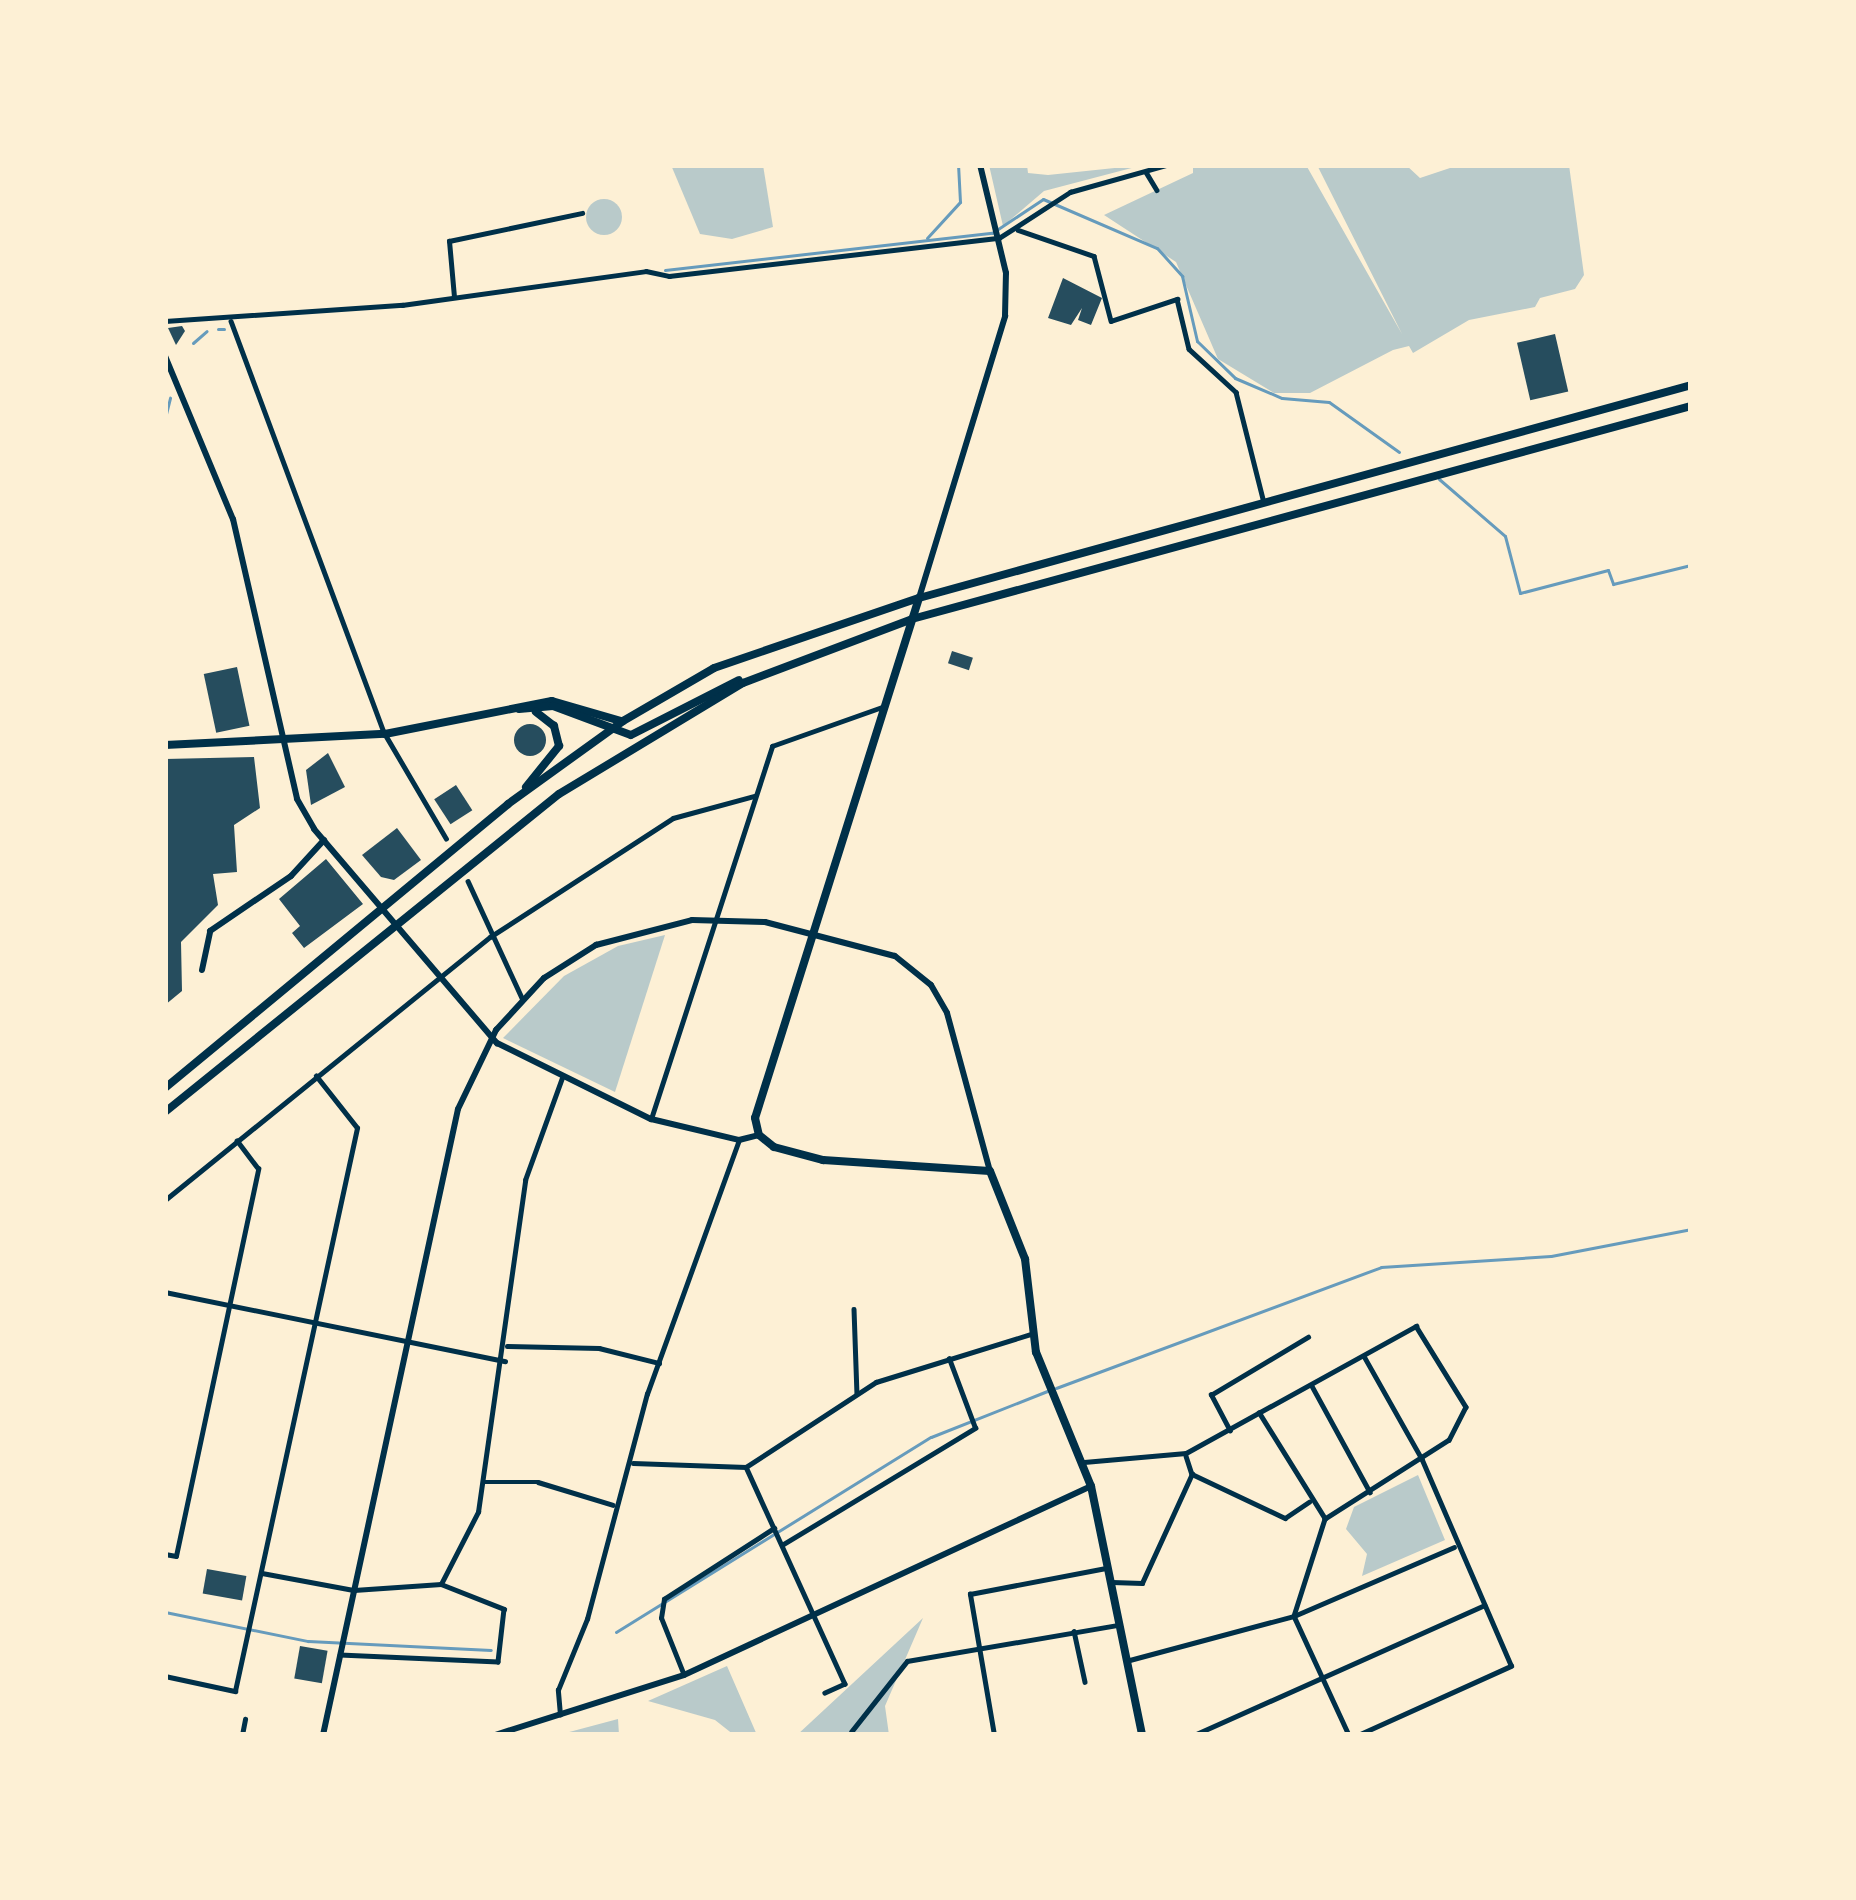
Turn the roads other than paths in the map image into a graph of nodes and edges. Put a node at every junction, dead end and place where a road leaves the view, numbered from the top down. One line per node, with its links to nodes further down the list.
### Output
1 (980, 165): 7 (street)
2 (1166, 165): 3 (street)
3 (1146, 172): 4 (street); 6 (street)
4 (1157, 190)
5 (583, 213): 8 (street)
6 (1018, 230): 7 (street); 14 (street)
7 (999, 238): 8 (street); 15 (street)
8 (454, 298): 10 (street)
9 (165, 321): 10 (street)
10 (231, 321): 23 (street)
11 (165, 356): 24 (street)
12 (1691, 385): 14 (main road)
13 (1691, 406): 16 (main road)
14 (1264, 503): 15 (main road)
15 (919, 598): 16 (main road); 21 (main road)
16 (912, 619): 17 (main road); 18 (main road)
17 (752, 679): 22 (main road); 33 (main road)
18 (885, 706): 26 (street); 34 (main road)
19 (519, 709): 20 (main road); 21 (main road); 23 (main road)
20 (531, 710): 22 (main road); 27 (main road)
21 (623, 721): 22 (main road)
22 (611, 729): 27 (main road)
23 (385, 734): 24 (main road); 28 (street)
24 (288, 743): 25 (main road); 29 (street)
25 (165, 745)
26 (754, 796): 32 (street); 35 (street)
27 (508, 805): 31 (main road)
28 (446, 838)
29 (324, 840): 31 (street); 36 (street)
30 (468, 881): 35 (street)
31 (386, 909): 33 (street); 42 (main road)
32 (717, 920): 34 (street); 38 (street); 44 (street)
33 (398, 926): 37 (street); 43 (main road)
34 (810, 931): 45 (main road); 48 (street)
35 (490, 937): 37 (street); 38 (street)
36 (202, 970)
37 (438, 978): 39 (street); 40 (street)
38 (522, 998): 39 (street)
39 (490, 1039): 41 (street); 56 (street)
40 (316, 1076): 47 (street); 53 (street)
41 (562, 1078): 44 (street); 57 (street)
42 (165, 1088)
43 (165, 1112)
44 (651, 1119): 46 (street)
45 (759, 1136): 46 (street); 48 (main road)
46 (739, 1140): 61 (street)
47 (237, 1142): 49 (street); 51 (street)
48 (990, 1171): 54 (main road)
49 (165, 1200)
50 (165, 1292): 51 (street)
51 (228, 1304): 53 (street); 81 (street)
52 (854, 1309): 63 (street)
53 (315, 1320): 56 (street); 83 (street)
54 (1031, 1334): 59 (street); 68 (main road)
55 (1308, 1337): 65 (street)
56 (406, 1341): 60 (street); 86 (street)
57 (507, 1346): 60 (street); 61 (street)
58 (1364, 1355): 62 (street); 67 (street); 67 (street)
59 (949, 1358): 63 (street); 79 (street)
60 (505, 1361): 72 (street)
61 (659, 1363): 69 (street)
62 (1311, 1385): 64 (street); 74 (street)
63 (857, 1394): 70 (street)
64 (1259, 1413): 65 (street); 75 (street)
65 (1230, 1431): 66 (street)
66 (1186, 1454): 68 (street); 71 (street)
67 (1421, 1460): 74 (street); 80 (street)
68 (1084, 1462): 73 (main road)
69 (633, 1463): 70 (street); 76 (street)
70 (746, 1467): 78 (street)
71 (1192, 1474): 75 (street); 84 (street)
72 (485, 1482): 76 (street); 85 (street)
73 (1091, 1486): 82 (main road); 88 (street)
74 (1370, 1492): 77 (street)
75 (1309, 1502): 77 (street)
76 (616, 1506): 100 (street)
77 (1325, 1520): 89 (street)
78 (774, 1528): 79 (street); 95 (street)
79 (782, 1545): 88 (street)
80 (1456, 1546): 87 (street); 89 (street)
81 (165, 1554)
82 (1107, 1568): 84 (main road); 93 (street)
83 (262, 1573): 86 (street); 96 (street)
84 (1109, 1582): 90 (main road)
85 (441, 1584): 86 (street); 92 (street)
86 (354, 1590): 92 (street)
87 (1484, 1605): 97 (street); 112 (street)
88 (813, 1614): 95 (street); 99 (street)
89 (1294, 1616): 94 (street); 97 (street)
90 (1118, 1625): 91 (street); 94 (main road)
91 (1074, 1631): 93 (street); 98 (street)
92 (341, 1648): 104 (street)
93 (974, 1648): 102 (street); 106 (street)
94 (1126, 1661): 109 (main road)
95 (684, 1675): 100 (street)
96 (165, 1676)
97 (1321, 1677): 110 (street); 111 (street)
98 (1085, 1682)
99 (825, 1694)
100 (560, 1717): 105 (street)
101 (245, 1719): 103 (street)
102 (851, 1732)
103 (242, 1735)
104 (322, 1735)
105 (495, 1735)
106 (994, 1735)
107 (1029, 1735): 108 (street)
108 (1039, 1735)
109 (1142, 1735)
110 (1194, 1735)
111 (1349, 1735)
112 (1358, 1735)

